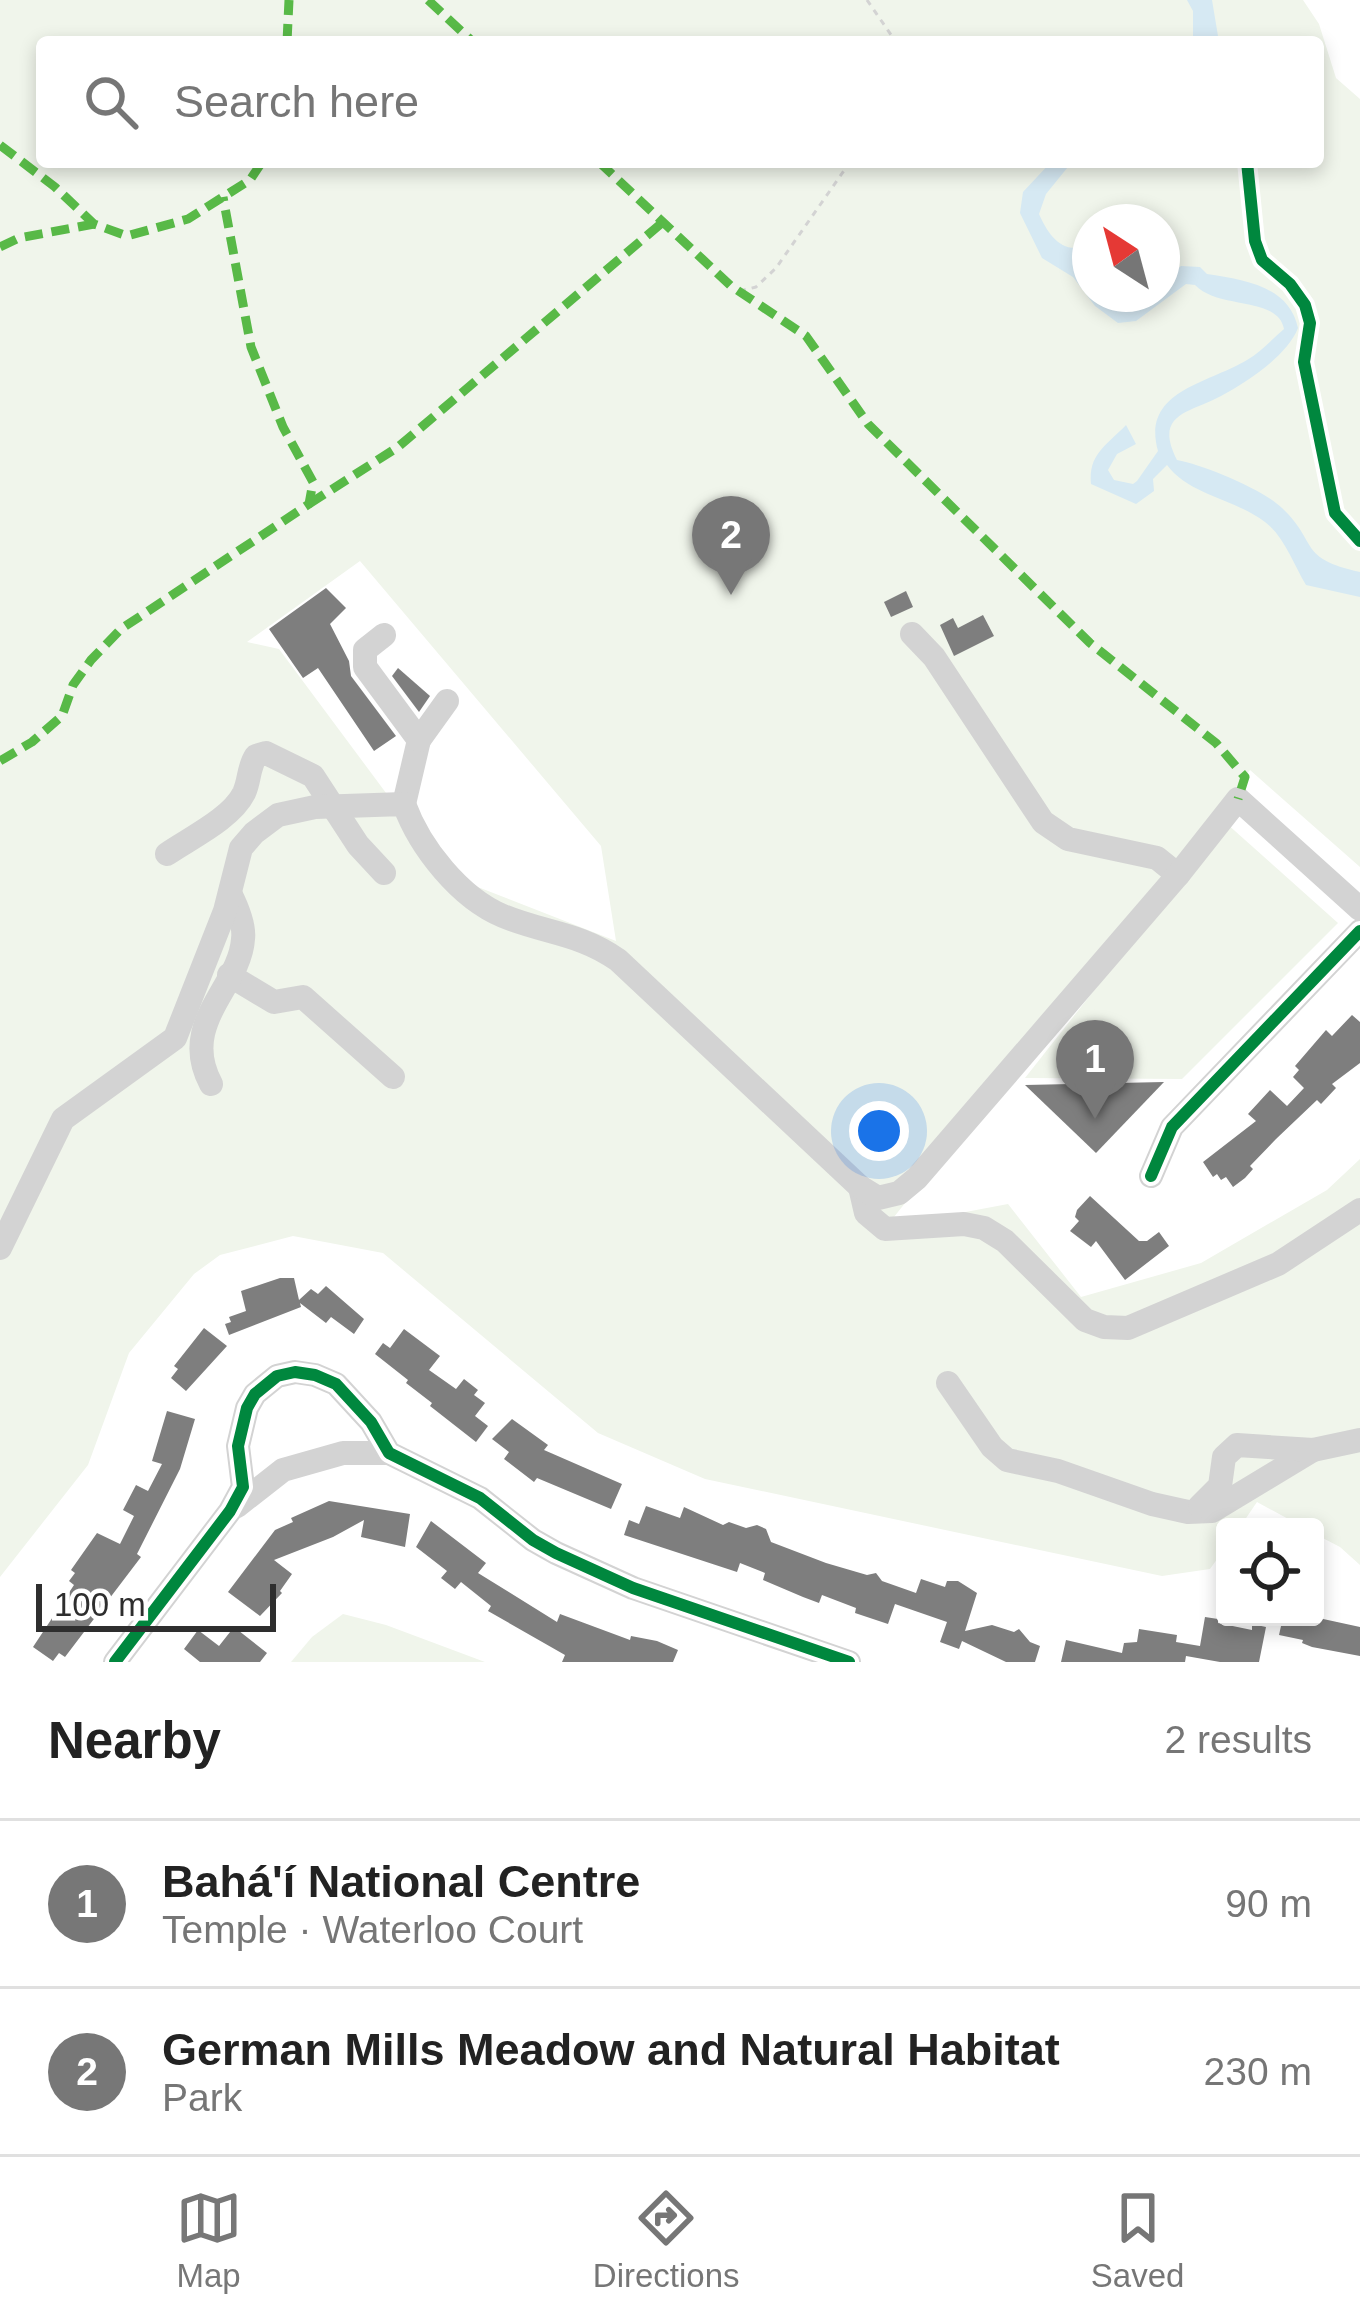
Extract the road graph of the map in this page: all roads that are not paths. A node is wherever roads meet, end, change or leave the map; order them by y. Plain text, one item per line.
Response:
1 (912, 634) dead end
2 (384, 635) dead end
3 (447, 701) dead end
4 (418, 740) junction
5 (404, 805) junction
6 (332, 806) junction
7 (167, 854) dead end
8 (385, 872) dead end
9 (1178, 875) junction
10 (230, 893) junction
11 (1360, 909) edge
12 (1360, 931) edge
13 (229, 975) junction
14 (392, 1077) dead end
15 (212, 1084) dead end
16 (1151, 1176) dead end
17 (860, 1187) junction
18 (1360, 1210) edge
19 (0, 1248) edge
20 (948, 1383) dead end
21 (1360, 1440) edge
22 (1313, 1450) junction
23 (389, 1453) junction
24 (230, 1511) junction
25 (1188, 1511) junction
26 (115, 1662) edge
27 (849, 1662) edge

1 - 9 street
2 - 4 street
3 - 4 street
4 - 5 street
5 - 6 street
5 - 17 street
6 - 7 street
6 - 8 street
6 - 10 street
9 - 11 street
9 - 17 street
10 - 13 street
10 - 19 street
12 - 16 street
13 - 14 street
13 - 15 street
17 - 18 street
20 - 25 street
21 - 22 street
22 - 25 street
22 - 25 street
23 - 24 street
23 - 24 street
23 - 27 street
24 - 26 street

